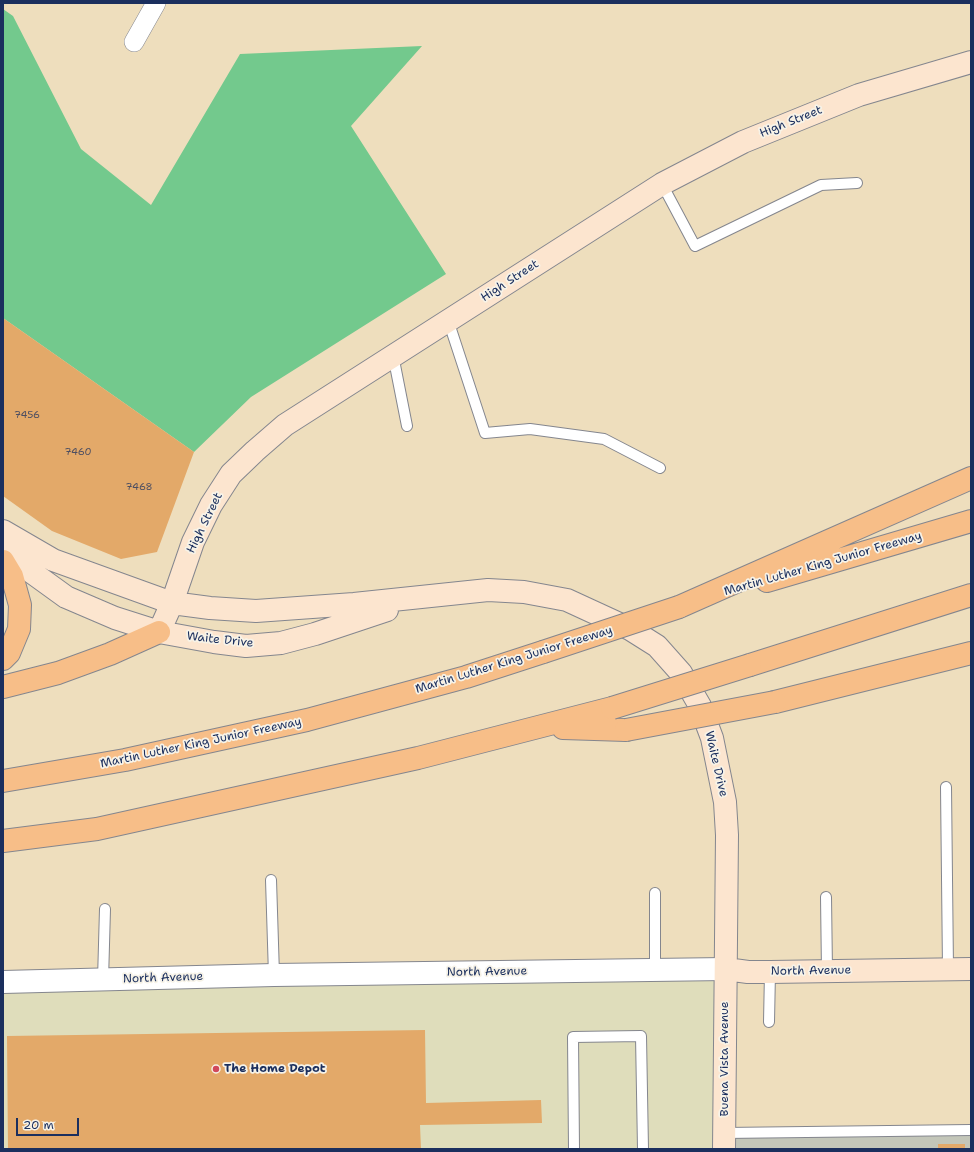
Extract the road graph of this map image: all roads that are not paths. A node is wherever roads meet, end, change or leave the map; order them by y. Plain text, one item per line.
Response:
1 (156, 3) edge
2 (134, 42) dead end
3 (971, 62) edge
4 (858, 182) dead end
5 (662, 184) junction
6 (448, 320) junction
7 (393, 355) junction
8 (406, 426) dead end
9 (660, 468) dead end
10 (971, 478) edge
11 (971, 521) edge
12 (3, 531) edge
13 (3, 548) edge
14 (3, 561) edge
15 (454, 592) junction
16 (971, 595) edge
17 (172, 603) junction
18 (679, 607) junction
19 (159, 632) junction
20 (971, 653) edge
21 (3, 659) edge
22 (3, 687) edge
23 (538, 728) junction
24 (3, 781) edge
25 (946, 787) dead end
26 (3, 841) edge
27 (271, 880) dead end
28 (655, 893) dead end
29 (826, 897) dead end
30 (105, 909) dead end
31 (726, 969) junction
32 (948, 969) junction
33 (971, 969) edge
34 (655, 970) junction
35 (827, 971) junction
36 (770, 972) junction
37 (274, 975) junction
38 (103, 980) junction
39 (3, 982) edge
40 (769, 1022) dead end
41 (971, 1130) edge
42 (724, 1141) edge
43 (574, 1149) edge
44 (643, 1149) edge

1 - 2 street
3 - 5 main road, High Street
4 - 5 lane
5 - 6 main road, High Street
6 - 7 main road, High Street
6 - 9 lane
7 - 8 lane
7 - 17 main road, High Street
10 - 18 highway
11 - 18 highway, Martin Luther King Junior Freeway
12 - 17 main road, Waite Drive
13 - 19 main road, Waite Drive
14 - 21 highway
15 - 17 main road, Waite Drive
15 - 19 main road, Waite Drive
15 - 31 main road, Waite Drive
16 - 23 highway, bridge
17 - 19 main road, High Street
18 - 24 highway, Martin Luther King Junior Freeway, bridge
19 - 22 highway
20 - 23 highway, bridge
23 - 26 highway
25 - 32 lane
27 - 37 lane
28 - 34 lane
29 - 35 lane
30 - 38 lane
31 - 34 street, North Avenue
31 - 36 main road, North Avenue
31 - 42 main road, Buena Vista Avenue
32 - 33 main road, North Avenue
32 - 35 main road, North Avenue
34 - 37 street, North Avenue
35 - 36 main road, North Avenue
36 - 40 lane
37 - 38 street, North Avenue
38 - 39 street, North Avenue
41 - 42 lane
43 - 44 lane

